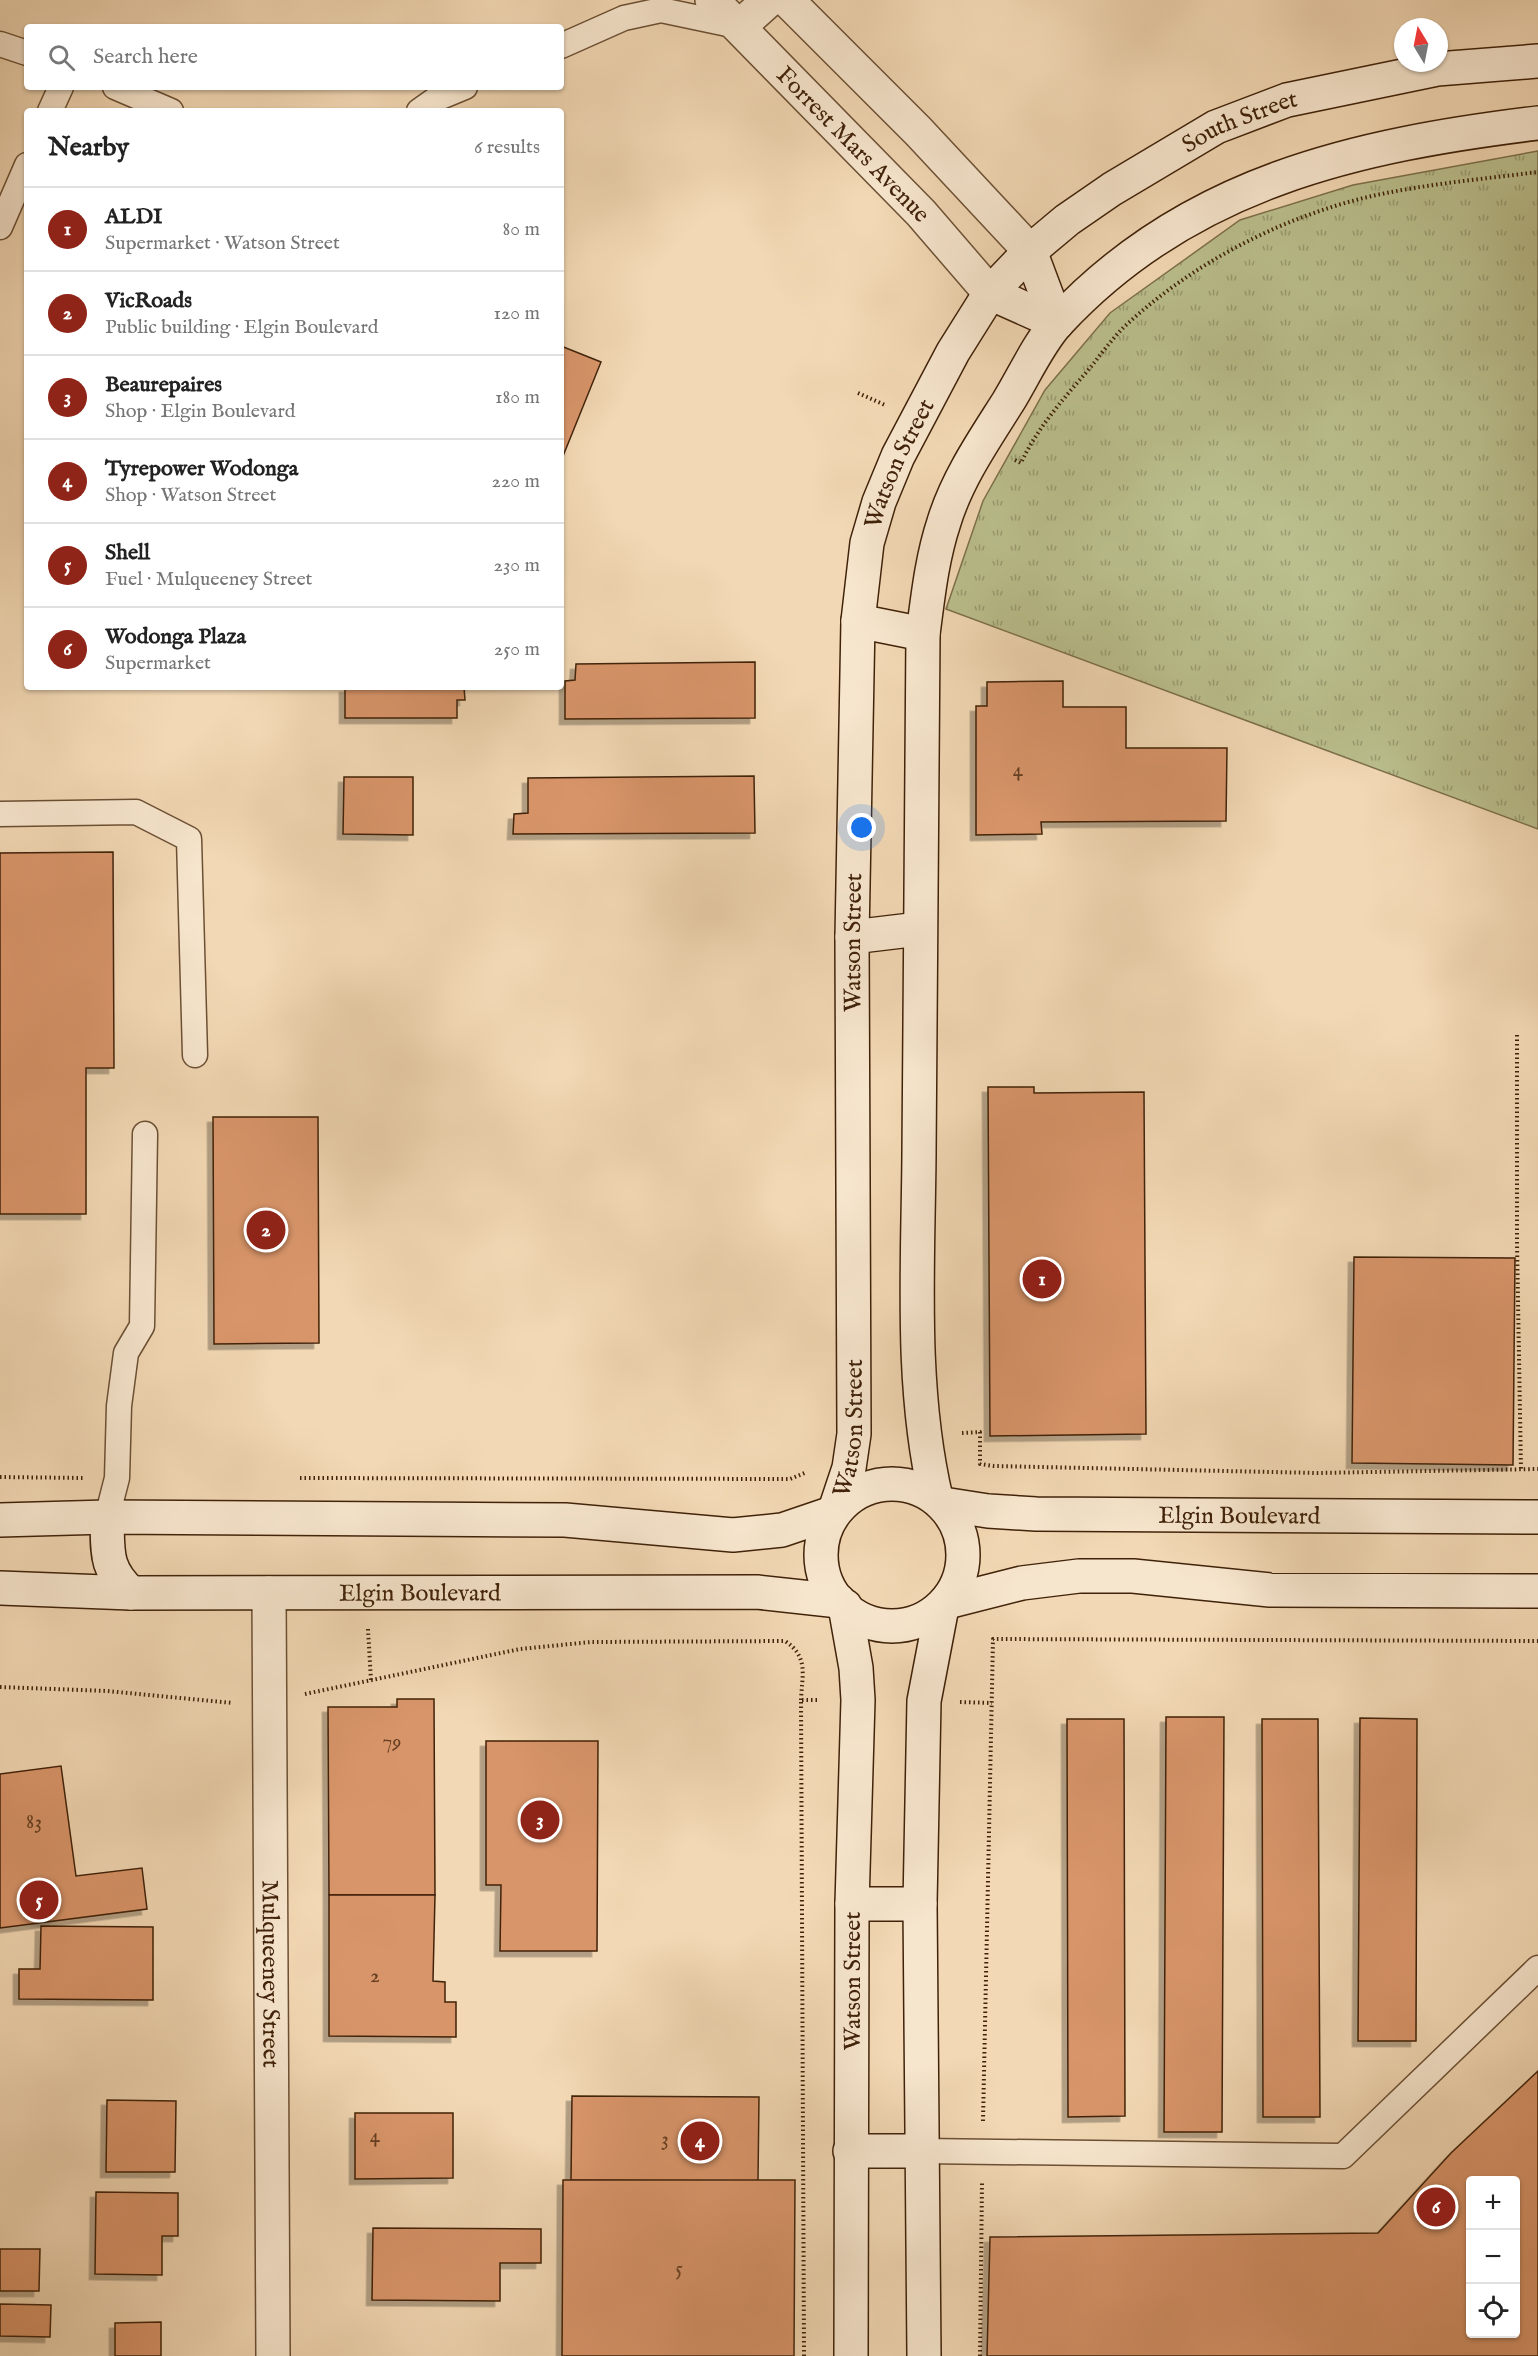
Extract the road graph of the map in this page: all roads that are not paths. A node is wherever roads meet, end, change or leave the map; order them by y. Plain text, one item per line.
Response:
1 (712, 0) edge
2 (769, 0) edge
3 (787, 0) edge
4 (740, 26) junction
5 (0, 44) edge
6 (564, 45) edge
7 (24, 52) edge
8 (1538, 61) edge
9 (60, 90) edge
10 (122, 90) edge
11 (458, 90) edge
12 (51, 108) edge
13 (164, 108) edge
14 (423, 108) edge
15 (1538, 123) edge
16 (24, 172) edge
17 (0, 227) edge
18 (1030, 251) junction
19 (990, 293) junction
20 (1057, 323) junction
21 (858, 621) junction
22 (924, 633) junction
23 (0, 814) edge
24 (920, 929) junction
25 (852, 937) junction
26 (195, 1055) dead end
27 (145, 1134) dead end
28 (939, 1501) junction
29 (833, 1512) junction
30 (107, 1517) junction
31 (1538, 1517) edge
32 (0, 1520) edge
33 (0, 1588) edge
34 (1538, 1591) edge
35 (131, 1593) junction
36 (269, 1593) junction
37 (842, 1604) junction
38 (945, 1605) junction
39 (852, 1904) junction
40 (920, 1904) junction
41 (1538, 1968) edge
42 (850, 2151) junction
43 (923, 2151) junction
44 (273, 2356) edge
45 (851, 2356) edge
46 (924, 2356) edge

1 - 4 street, Forrest Mars Avenue
2 - 4 street
3 - 18 street
4 - 6 lane
4 - 19 street, Forrest Mars Avenue
5 - 7 lane
8 - 18 street, South Street
9 - 12 lane
10 - 13 lane
11 - 14 lane
15 - 20 street
16 - 17 lane
18 - 19 street, South Street
18 - 20 street
19 - 20 street
19 - 21 street, Watson Street
20 - 22 street
21 - 22 street
21 - 25 street, Watson Street
22 - 24 street
23 - 26 lane
24 - 25 street
24 - 28 street
25 - 29 street, Watson Street
27 - 30 lane
28 - 29 street
28 - 31 street, Elgin Boulevard
28 - 38 street
29 - 30 street
29 - 37 street
30 - 32 street
30 - 35 street
33 - 35 street, Elgin Boulevard
34 - 38 street
35 - 36 street, Elgin Boulevard
36 - 37 street, Elgin Boulevard
36 - 44 street, Mulqueeney Street
37 - 38 street
37 - 39 street, Watson Street
38 - 40 street
39 - 40 street
39 - 42 street, Watson Street
40 - 43 street
41 - 43 lane
42 - 43 street
42 - 45 street, Watson Street
43 - 46 street

